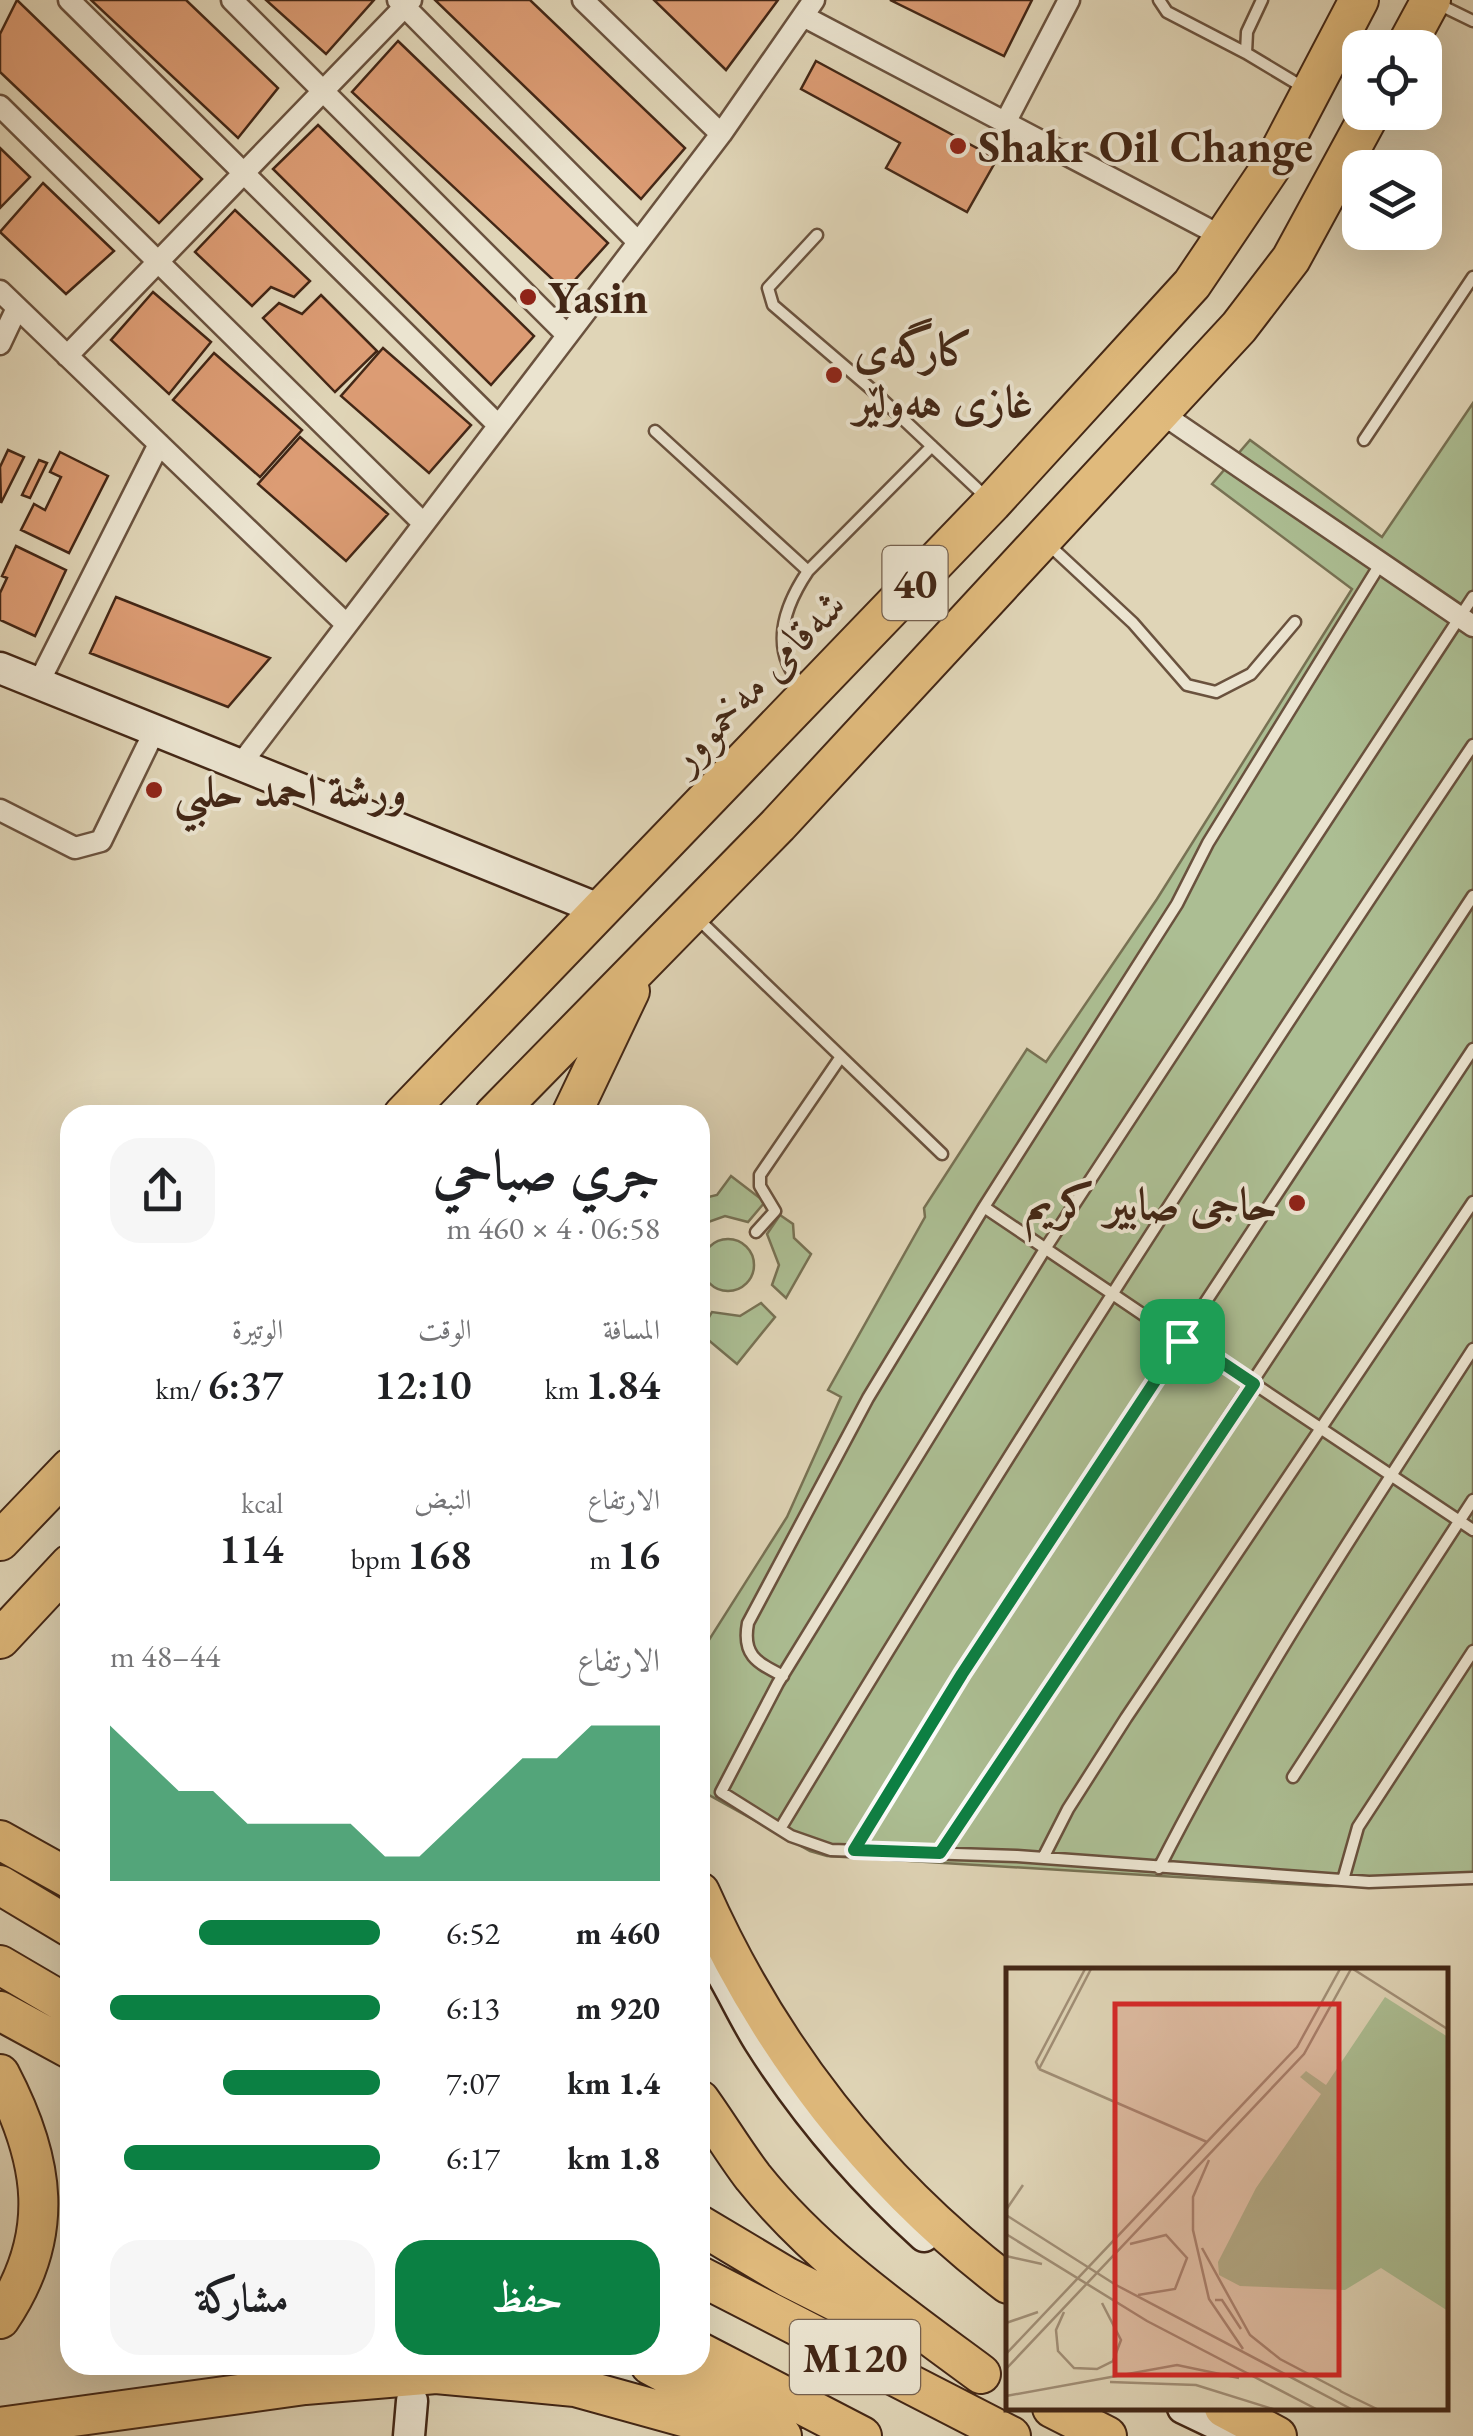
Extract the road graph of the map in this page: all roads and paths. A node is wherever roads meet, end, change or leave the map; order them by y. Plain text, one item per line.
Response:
1 (68, 0) edge
2 (232, 0) edge
3 (583, 0) edge
4 (1068, 0) edge
5 (1159, 0) edge
6 (1262, 0) edge
7 (1359, 0) edge
8 (1431, 0) edge
9 (405, 2) edge
10 (808, 8) edge
11 (1473, 21) edge
12 (1415, 30) edge
13 (1246, 54) junction
14 (324, 90) junction
15 (1311, 92) junction
16 (0, 106) edge
17 (1006, 122) junction
18 (1360, 130) edge
19 (720, 134) junction
20 (244, 173) junction
21 (817, 235) dead end
22 (1227, 239) junction
23 (638, 242) junction
24 (158, 262) junction
25 (1473, 277) edge
26 (0, 291) edge
27 (17, 308) junction
28 (567, 335) junction
29 (0, 344) edge
30 (67, 356) junction
31 (1160, 413) junction
32 (498, 425) junction
33 (655, 430) dead end
34 (1364, 440) dead end
35 (160, 444) junction
36 (932, 446) junction
37 (992, 503) junction
38 (423, 523) junction
39 (1043, 540) junction
40 (1379, 566) junction
41 (808, 572) junction
42 (1473, 597) edge
43 (1295, 622) dead end
44 (1466, 622) edge
45 (346, 624) junction
46 (3, 675) edge
47 (38, 684) junction
48 (810, 693) junction
49 (155, 730) junction
50 (1473, 745) edge
51 (240, 764) junction
52 (0, 810) edge
53 (1473, 896) edge
54 (601, 910) junction
55 (692, 913) junction
56 (644, 961) junction
57 (1473, 1049) edge
58 (840, 1058) junction
59 (413, 1105) edge
60 (504, 1105) edge
61 (576, 1105) edge
62 (942, 1154) dead end
63 (1473, 1202) edge
64 (984, 1207) junction
65 (756, 1232) dead end
66 (1046, 1249) junction
67 (1113, 1295) junction
68 (1183, 1339) junction
69 (1473, 1349) edge
70 (1254, 1384) junction
71 (1321, 1428) junction
72 (1391, 1475) junction
73 (60, 1478) edge
74 (1473, 1500) edge
75 (1460, 1521) junction
76 (1473, 1530) edge
77 (0, 1541) edge
78 (60, 1575) edge
79 (60, 1600) edge
80 (0, 1639) edge
81 (1473, 1651) edge
82 (783, 1676) junction
83 (1293, 1777) dead end
84 (780, 1829) junction
85 (0, 1840) edge
86 (854, 1850) junction
87 (940, 1853) junction
88 (1043, 1858) junction
89 (1159, 1868) junction
90 (60, 1873) edge
91 (1473, 1878) edge
92 (1343, 1880) junction
93 (0, 1885) edge
94 (710, 1912) edge
95 (60, 1920) edge
96 (710, 1958) edge
97 (0, 1965) edge
98 (60, 2000) edge
99 (0, 2011) edge
100 (60, 2043) edge
101 (0, 2074) edge
102 (710, 2115) edge
103 (710, 2231) edge
104 (710, 2281) edge
105 (1006, 2282) edge
106 (1006, 2303) edge
107 (0, 2319) edge
108 (710, 2357) edge
109 (423, 2375) edge
110 (447, 2375) edge
111 (669, 2375) edge
112 (994, 2380) edge
113 (412, 2401) dead end
114 (1058, 2411) edge
115 (1189, 2411) edge
116 (1230, 2411) edge
117 (0, 2427) edge
118 (409, 2436) edge
119 (752, 2436) edge
120 (782, 2436) edge
121 (862, 2436) edge
122 (1011, 2436) edge
123 (1107, 2436) edge
124 (1242, 2436) edge
125 (1277, 2436) edge

1 - 20 street
2 - 14 street
3 - 19 street
4 - 17 street
5 - 13 lane
6 - 13 lane
7 - 15 highway, شەقامی مەخموور / 40
8 - 11 lane
8 - 12 highway
9 - 14 street
9 - 23 street
10 - 17 street
10 - 19 street
13 - 15 lane
14 - 20 street
14 - 28 street
15 - 22 highway, شەقامی مەخموور / 40
16 - 24 street
17 - 22 street
18 - 31 highway, 40
19 - 23 street
20 - 24 street
20 - 32 street
21 - 36 lane
22 - 37 highway, شەقامی مەخموور / 40
23 - 28 street
24 - 30 street
24 - 38 street
25 - 34 lane
26 - 27 street
27 - 29 street
27 - 30 street
28 - 32 street
30 - 35 street
31 - 39 highway, 40
31 - 40 street
32 - 38 street
33 - 41 lane
35 - 45 street
35 - 47 street
36 - 37 lane
36 - 41 lane
37 - 48 highway, شەقامی مەخموور / 40
38 - 45 street
39 - 43 lane
39 - 55 highway, 40
40 - 44 street
40 - 64 lane
41 - 48 lane
42 - 44 lane
44 - 66 lane
45 - 51 street
46 - 47 street
47 - 49 street
48 - 54 highway, شەقامی مەخموور / 40
49 - 51 street
49 - 52 street
50 - 67 lane
51 - 54 street
53 - 68 lane
54 - 59 highway, شەقامی مەخموور / 40
55 - 56 highway, 40
55 - 58 lane
56 - 60 highway, 40
56 - 61 highway
57 - 70 lane
58 - 62 lane
58 - 65 lane
63 - 71 lane
64 - 66 lane
64 - 82 lane
66 - 67 lane
66 - 82 lane
67 - 68 lane
67 - 84 lane
68 - 70 lane
68 - 86 lane
69 - 72 lane
70 - 71 lane
70 - 87 lane
71 - 72 lane
71 - 88 lane
72 - 75 lane
72 - 89 lane
73 - 77 highway
74 - 75 lane
75 - 76 lane
75 - 83 lane
78 - 80 highway
79 - 80 highway
81 - 92 lane
82 - 84 lane
84 - 86 lane
85 - 90 highway
86 - 87 lane
87 - 88 lane
88 - 89 lane
89 - 92 lane
91 - 92 lane
93 - 95 highway
94 - 105 highway
96 - 106 street
97 - 98 highway
99 - 100 highway
101 - 107 highway
102 - 112 highway
103 - 112 highway
104 - 122 highway, M120
108 - 121 highway, M120
109 - 117 highway
110 - 119 highway
111 - 120 highway
113 - 118 street
114 - 123 highway
115 - 124 street
116 - 125 highway

